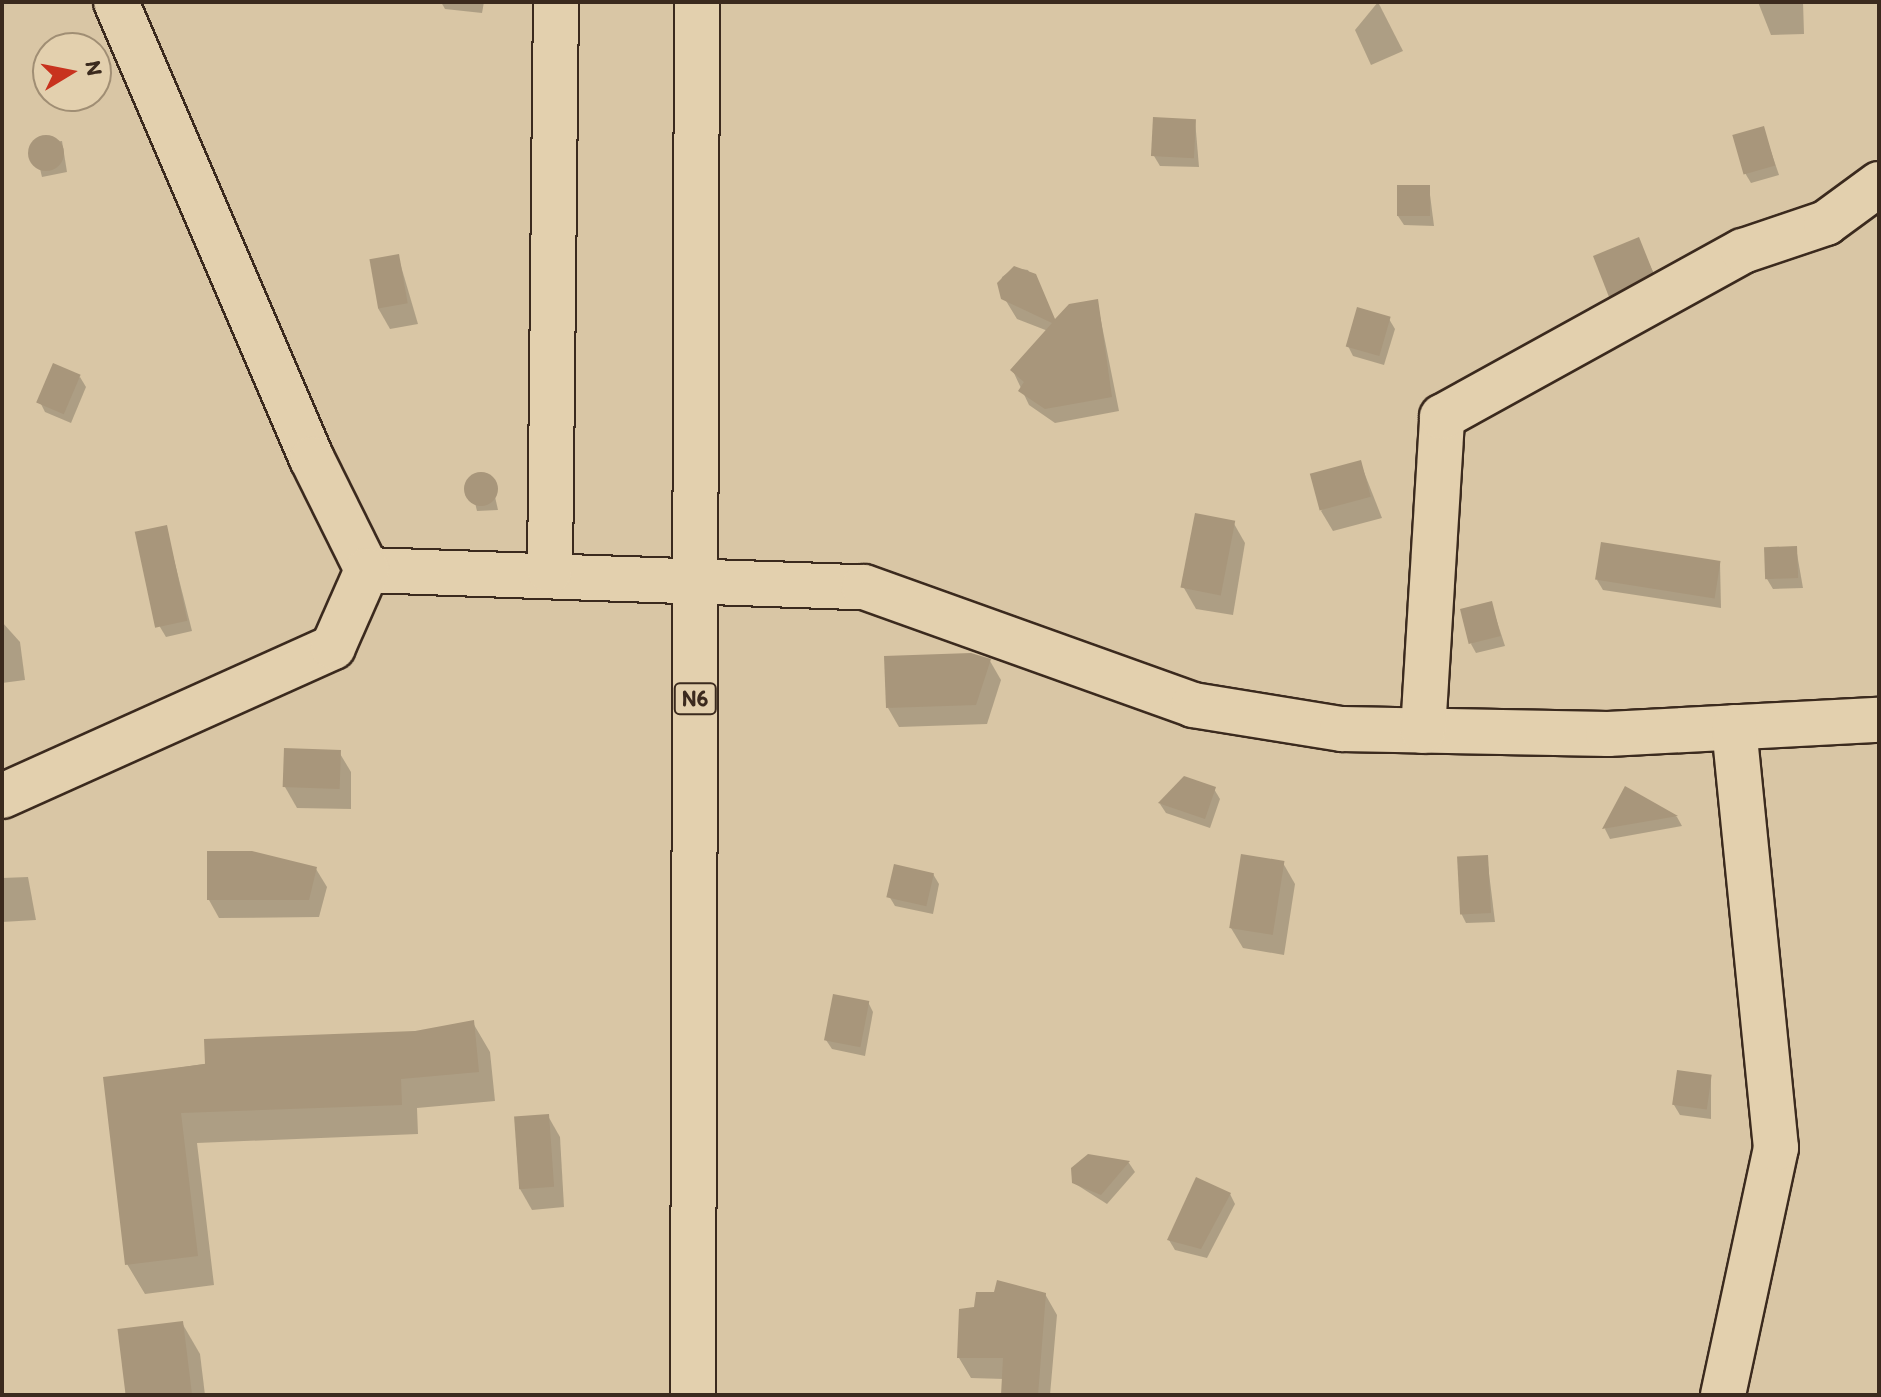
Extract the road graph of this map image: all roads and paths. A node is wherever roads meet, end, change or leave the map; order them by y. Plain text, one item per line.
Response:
1 (116, 2) edge
2 (556, 2) edge
3 (697, 2) edge
4 (1879, 184) edge
5 (367, 570) junction
6 (550, 571) junction
7 (696, 577) junction
8 (1879, 720) edge
9 (1734, 727) junction
10 (1423, 731) junction
11 (2, 796) edge
12 (693, 1395) edge
13 (1723, 1395) edge

1 - 5 main road
2 - 6 main road
3 - 7 main road, N6
4 - 10 main road
5 - 6 main road
5 - 11 main road
6 - 7 main road
7 - 10 main road
7 - 12 main road, N6
8 - 9 main road
9 - 10 main road
9 - 13 main road

